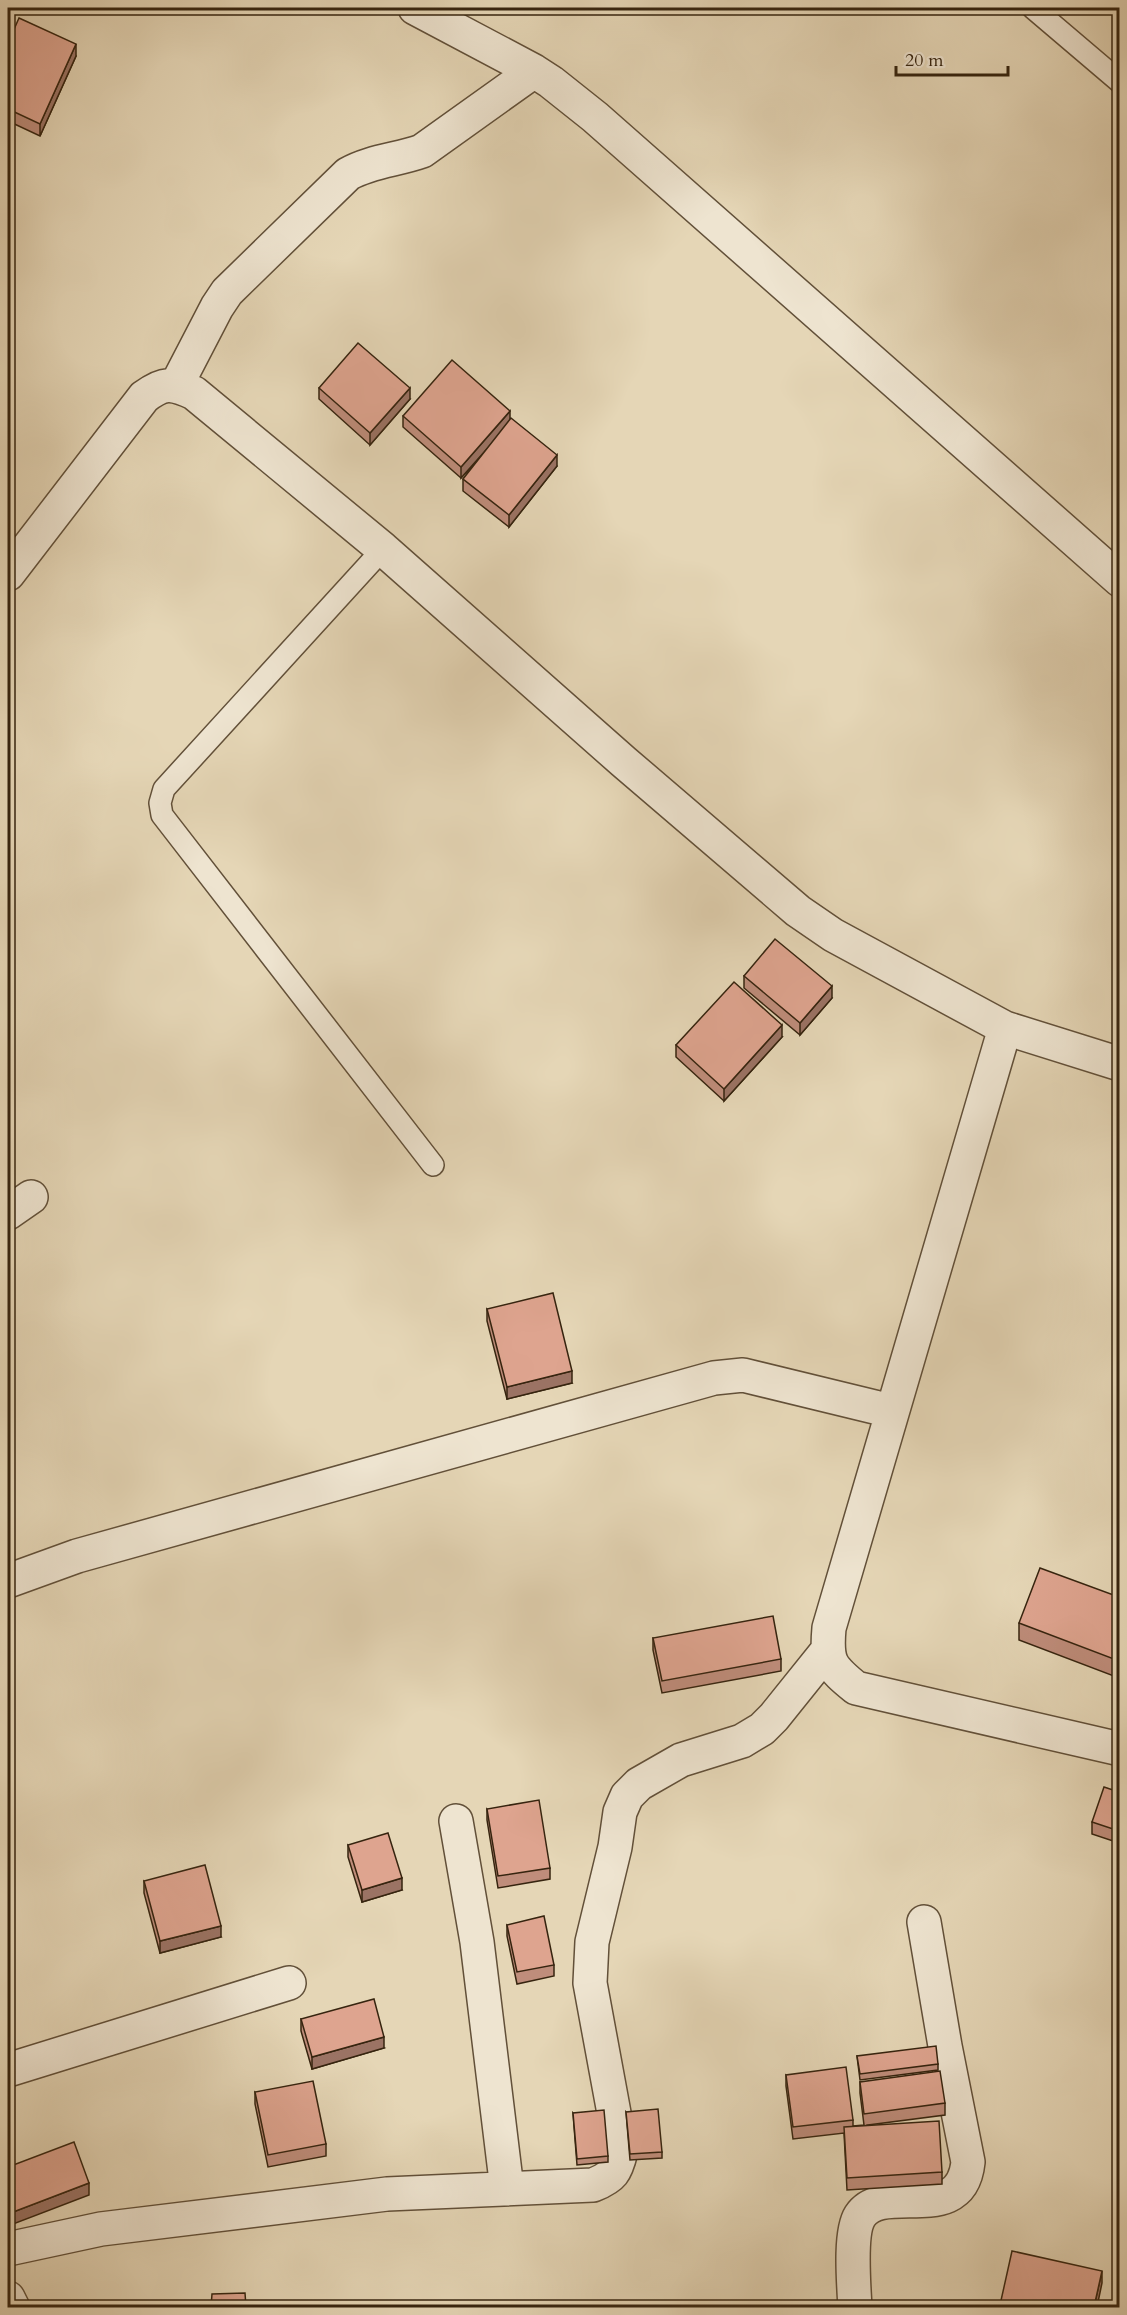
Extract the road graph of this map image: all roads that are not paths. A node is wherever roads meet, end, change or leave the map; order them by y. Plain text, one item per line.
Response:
1 (415, 8) edge
2 (1033, 8) edge
3 (534, 71) junction
4 (1119, 82) edge
5 (176, 386) junction
6 (383, 549) junction
7 (8, 574) edge
8 (1119, 580) edge
9 (1005, 1028) junction
10 (1119, 1064) edge
11 (433, 1165) dead end
12 (891, 1411) junction
13 (8, 1581) edge
14 (827, 1652) junction
15 (1119, 1749) edge
16 (456, 1821) dead end
17 (924, 1922) dead end
18 (289, 1983) dead end
19 (8, 2070) edge
20 (507, 2189) junction
21 (8, 2249) edge
22 (8, 2298) edge
23 (13, 2307) edge
24 (855, 2307) edge

1 - 3 street
2 - 4 lane
3 - 5 street
3 - 8 street
5 - 6 street
5 - 7 street
6 - 9 street
6 - 11 lane
9 - 10 street
9 - 12 street
12 - 13 street
12 - 14 street
14 - 15 street
14 - 20 street
16 - 20 street
17 - 24 street
18 - 19 street
20 - 21 street
22 - 23 street

